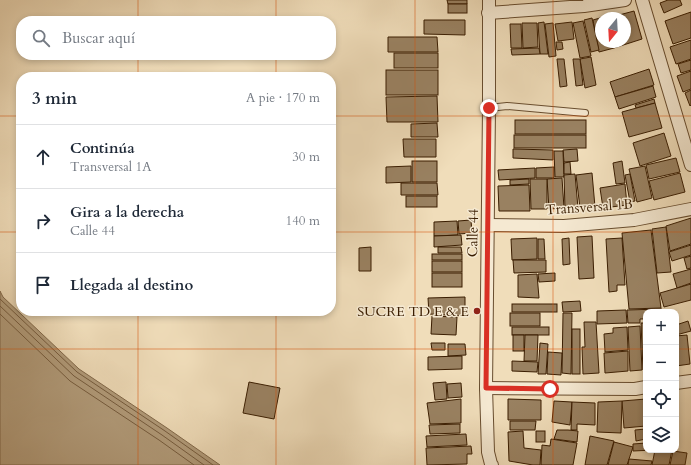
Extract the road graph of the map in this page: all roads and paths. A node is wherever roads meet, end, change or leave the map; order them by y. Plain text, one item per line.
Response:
1 (489, 0) edge
2 (625, 0) edge
3 (642, 0) edge
4 (488, 13) junction
5 (489, 108) junction
6 (585, 113) dead end
7 (691, 165) edge
8 (691, 209) edge
9 (488, 225) junction
10 (691, 381) edge
11 (679, 383) edge
12 (486, 388) junction
13 (643, 388) edge
14 (492, 465) edge

1 - 4 street, Calle 44
2 - 4 street
3 - 7 street
4 - 5 street, Calle 44
5 - 6 lane
5 - 9 street, Calle 44
8 - 9 street, Transversal 1B
9 - 12 street, Calle 44
10 - 11 street
12 - 13 street
12 - 14 street, Calle 44

